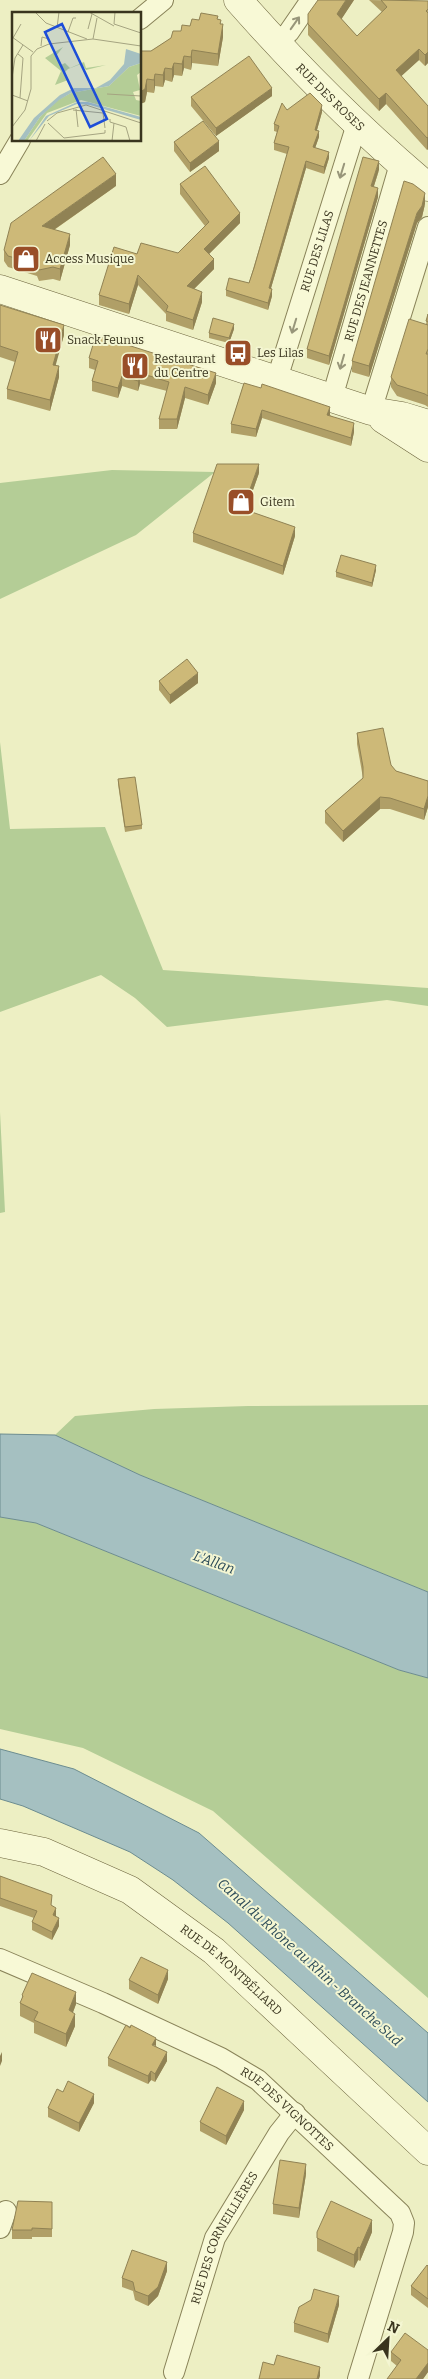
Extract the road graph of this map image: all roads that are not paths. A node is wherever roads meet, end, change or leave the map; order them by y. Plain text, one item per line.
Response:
1 (163, 0) edge
2 (238, 0) edge
3 (311, 0) edge
4 (141, 18) edge
5 (277, 44) junction
6 (357, 124) junction
7 (19, 141) edge
8 (400, 164) junction
9 (0, 174) edge
10 (428, 187) edge
11 (428, 227) edge
12 (0, 289) edge
13 (277, 379) junction
14 (332, 398) junction
15 (371, 411) junction
16 (428, 424) edge
17 (428, 448) edge
18 (0, 1843) edge
19 (0, 1959) edge
20 (295, 2113) junction
21 (428, 2151) edge
22 (174, 2372) dead end
23 (358, 2379) edge

1 - 4 street
2 - 5 main road, RUE DES ROSES
5 -> 3 street
5 - 6 main road, RUE DES ROSES
6 - 8 main road, RUE DES ROSES
6 -> 13 street, RUE DES LILAS
7 - 9 street
8 - 10 main road, RUE DES ROSES
8 -> 14 street, RUE DES JEANNETTES
11 - 15 street
12 - 13 main road
13 - 14 main road
14 - 15 main road
15 - 16 main road
15 - 17 main road
18 - 21 main road, RUE DE MONTBÉLIARD
19 - 20 street, RUE DES VIGNOTTES
20 - 22 street, RUE DES CORNEILLIÈRES
20 - 23 street, RUE DES VIGNOTTES

